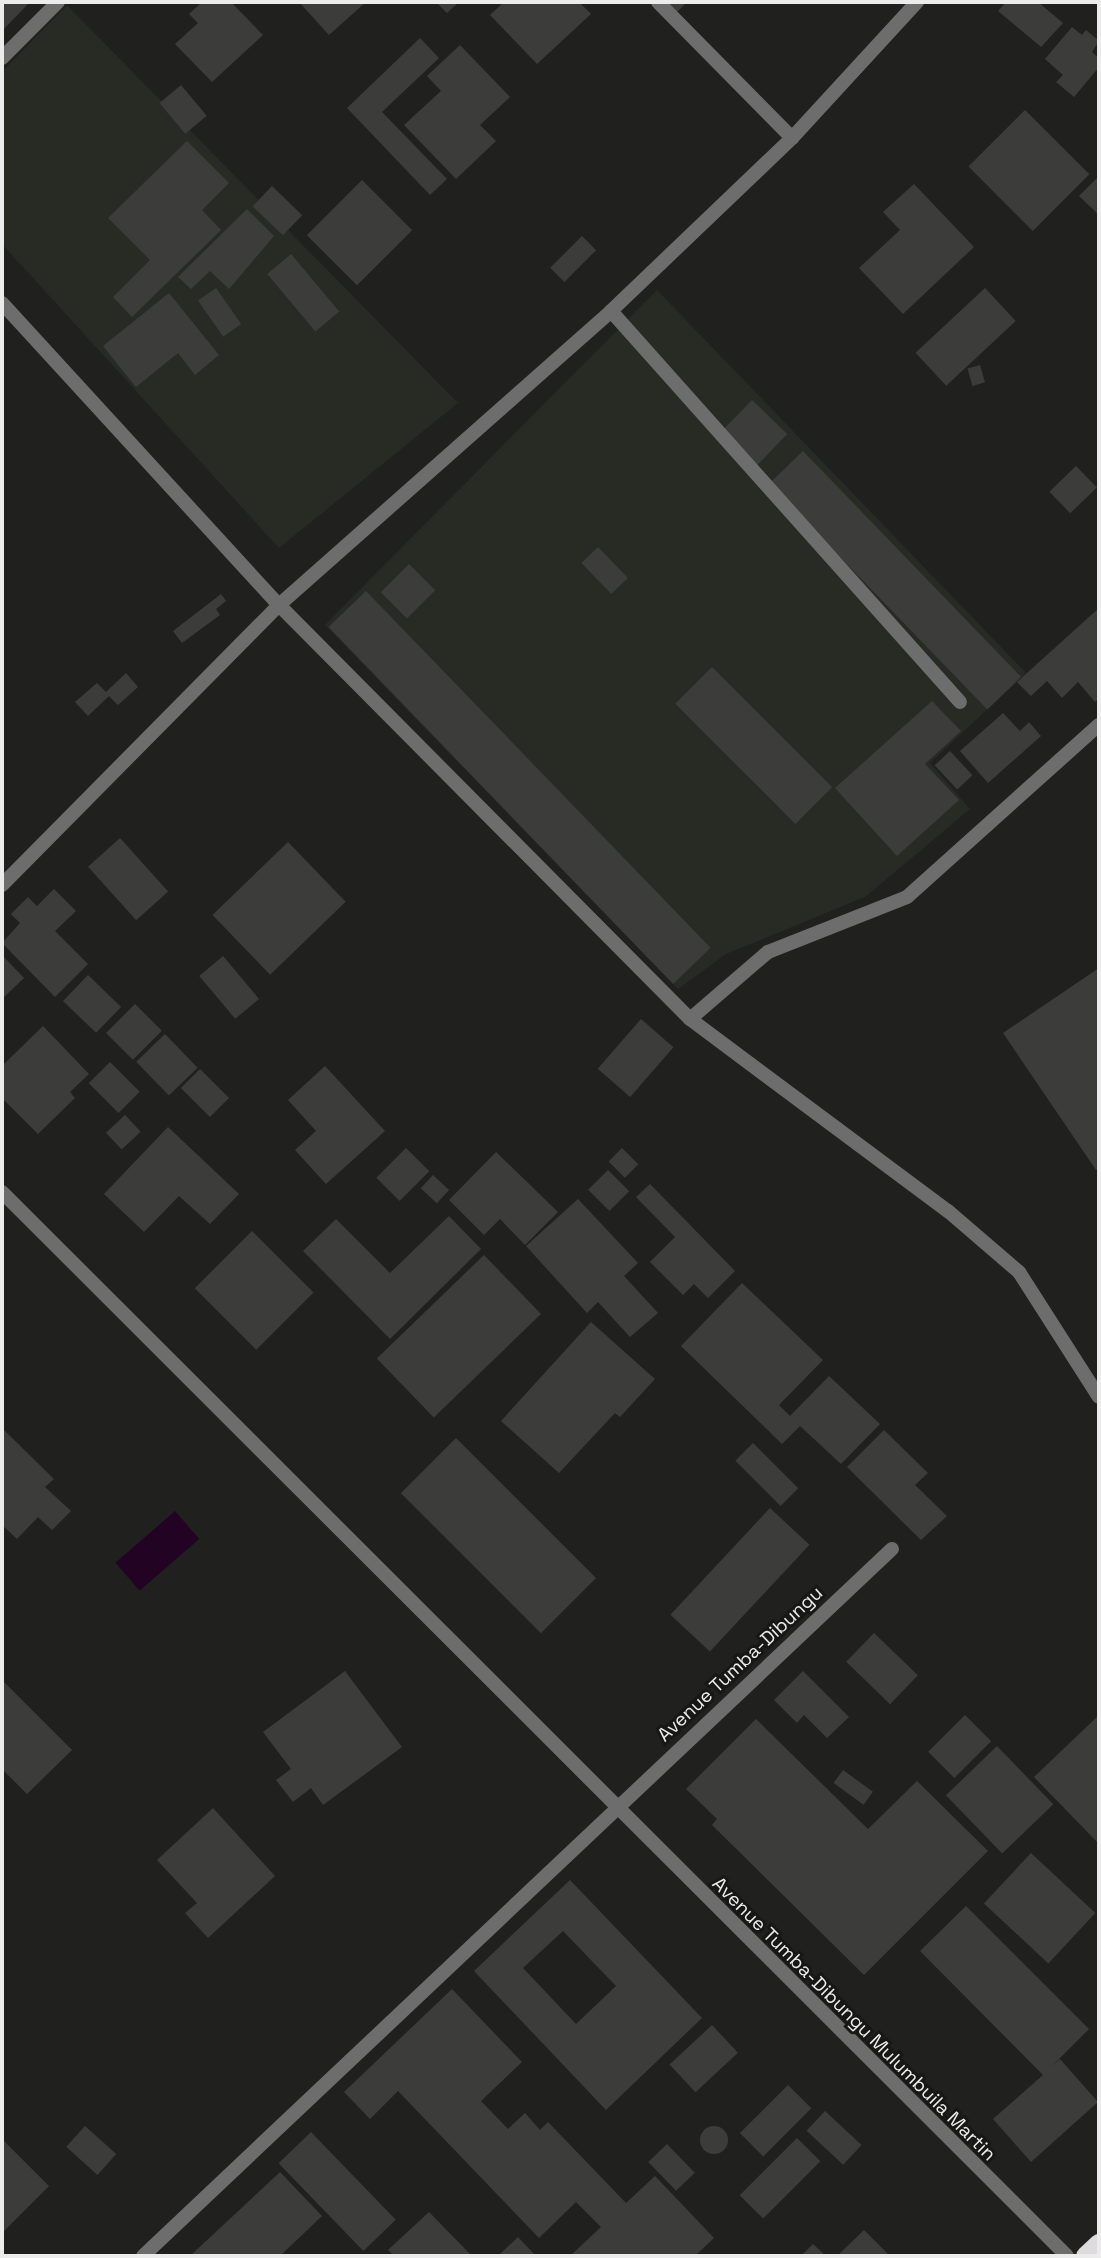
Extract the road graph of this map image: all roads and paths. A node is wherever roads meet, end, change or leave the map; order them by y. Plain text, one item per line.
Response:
1 (58, 2) edge
2 (658, 2) edge
3 (917, 2) edge
4 (2, 58) edge
5 (792, 138) junction
6 (2, 303) edge
7 (611, 311) junction
8 (279, 605) junction
9 (960, 702) dead end
10 (1099, 725) edge
11 (2, 884) edge
12 (691, 1019) junction
13 (2, 1192) edge
14 (1099, 1397) edge
15 (892, 1549) dead end
16 (615, 1808) junction
17 (1099, 2244) edge
18 (143, 2256) edge
19 (1067, 2256) edge
20 (1086, 2256) edge

1 - 4 street
2 - 5 street
3 - 5 street
5 - 7 street
6 - 8 street
7 - 8 street
7 - 9 street
8 - 11 street
8 - 12 street
10 - 12 street
12 - 14 street
13 - 16 street, Avenue Tumba-Dibungu Mulumbuila Martin
15 - 16 street, Avenue Tumba-Dibungu
16 - 18 street, Avenue Tumba-Dibungu
16 - 19 street, Avenue Tumba-Dibungu Mulumbuila Martin
17 - 20 highway

